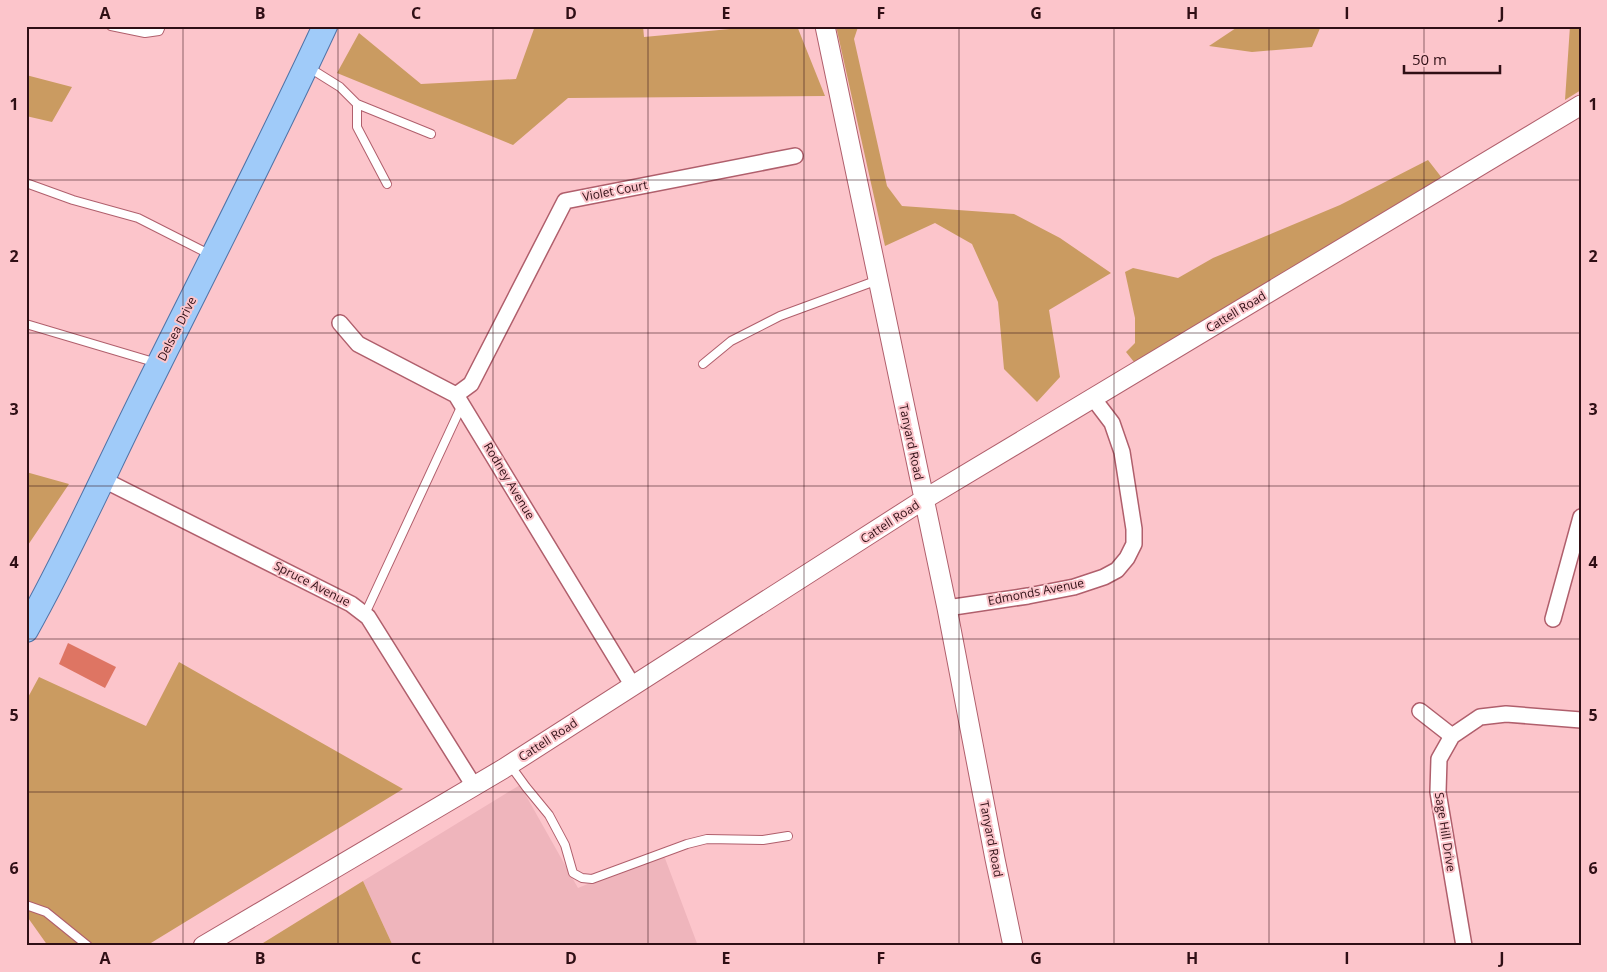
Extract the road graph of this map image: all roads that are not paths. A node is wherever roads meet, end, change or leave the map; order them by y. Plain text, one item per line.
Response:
1 (111, 26) edge
2 (161, 26) edge
3 (325, 26) edge
4 (825, 26) edge
5 (306, 66) junction
6 (357, 104) junction
7 (1581, 105) edge
8 (431, 134) dead end
9 (795, 156) dead end
10 (26, 183) edge
11 (387, 184) dead end
12 (213, 256) junction
13 (878, 280) junction
14 (340, 323) dead end
15 (26, 324) edge
16 (159, 364) junction
17 (703, 364) dead end
18 (1093, 398) junction
19 (459, 400) junction
20 (102, 479) junction
21 (924, 500) junction
22 (1581, 517) edge
23 (947, 608) junction
24 (365, 614) junction
25 (1554, 619) dead end
26 (26, 630) edge
27 (634, 686) junction
28 (1420, 712) dead end
29 (1581, 720) edge
30 (1452, 736) junction
31 (510, 765) junction
32 (474, 786) junction
33 (788, 836) dead end
34 (26, 905) edge
35 (88, 946) edge
36 (203, 946) edge
37 (1013, 946) edge
38 (1464, 946) edge

1 - 2 lane
3 - 5 main road, Delsea Drive
4 - 13 street, Tanyard Road
5 - 6 lane
5 - 12 main road, Delsea Drive
6 - 8 lane
6 - 11 lane
7 - 18 street, Cattell Road
9 - 19 street, Violet Court
10 - 12 lane
12 - 16 main road, Delsea Drive
13 - 17 lane
13 - 21 street, Tanyard Road
14 - 19 street
15 - 16 lane
16 - 20 main road, Delsea Drive
18 - 21 street, Cattell Road
18 - 23 street, Edmonds Avenue
19 - 24 lane
19 - 27 street, Rodney Avenue
20 - 24 street, Spruce Avenue
20 - 26 main road, Delsea Drive
21 - 23 street, Tanyard Road
21 - 27 street, Cattell Road
22 - 25 street
23 - 37 street, Tanyard Road
24 - 32 street, Spruce Avenue
27 - 31 street, Cattell Road
28 - 30 street
29 - 30 street, Sage Hill Drive
30 - 38 street, Sage Hill Drive
31 - 32 street, Cattell Road
31 - 33 lane
32 - 36 street, Cattell Road
34 - 35 lane

